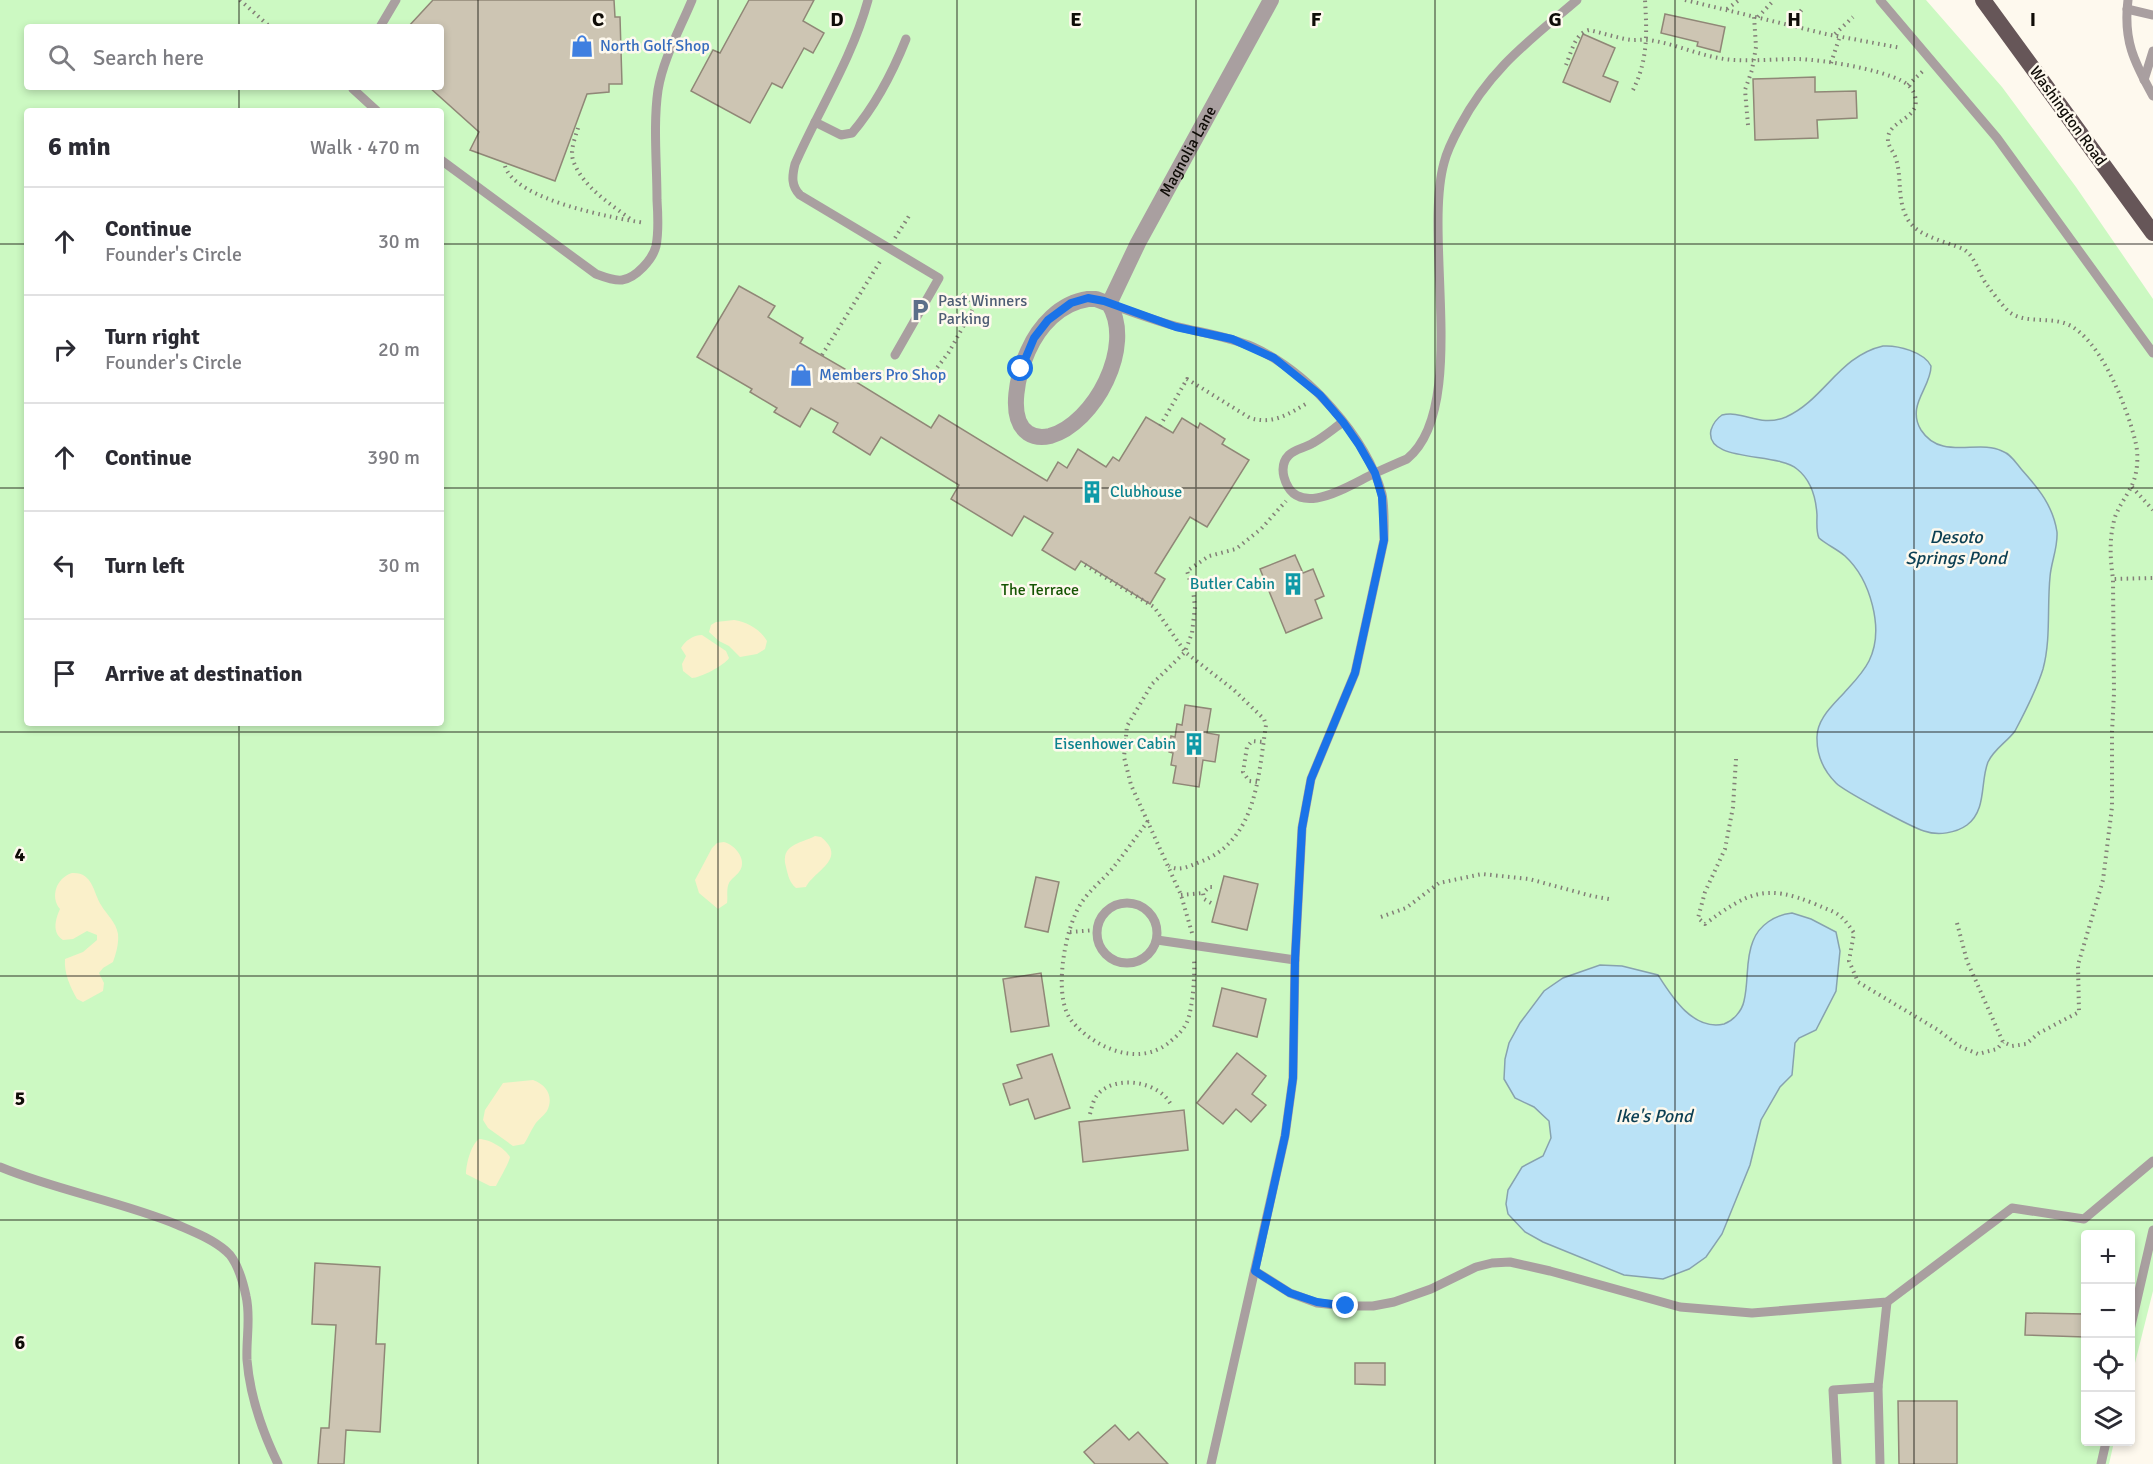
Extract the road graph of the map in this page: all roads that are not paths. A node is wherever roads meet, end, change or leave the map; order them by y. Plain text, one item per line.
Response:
1 (396, 0) edge
2 (692, 0) edge
3 (867, 0) edge
4 (1271, 0) edge
5 (1577, 0) edge
6 (1880, 0) edge
7 (1983, 0) edge
8 (2127, 5) edge
9 (2153, 15) edge
10 (382, 24) edge
11 (906, 39) dead end
12 (2153, 51) edge
13 (2144, 80) junction
14 (2153, 85) edge
15 (354, 90) edge
16 (2153, 96) edge
17 (374, 108) edge
18 (815, 122) junction
19 (444, 162) edge
20 (2153, 233) edge
21 (1109, 304) junction
22 (2153, 353) edge
23 (895, 356) dead end
24 (1343, 422) junction
25 (1375, 473) junction
26 (1157, 940) junction
27 (1295, 960) junction
28 (2153, 1161) edge
29 (0, 1167) edge
30 (2153, 1230) edge
31 (1255, 1271) junction
32 (1887, 1302) junction
33 (2135, 1308) edge
34 (1878, 1387) junction
35 (2105, 1446) edge
36 (278, 1464) edge
37 (1211, 1464) edge
38 (1837, 1464) edge
39 (1880, 1464) edge
40 (2101, 1464) edge

1 - 10 lane
2 - 19 lane
3 - 18 lane
4 - 21 street, Magnolia Lane
5 - 25 lane
6 - 22 lane
7 - 20 main road, Washington Road
8 - 9 lane
8 - 13 lane
11 - 18 lane
12 - 13 lane
13 - 14 lane
13 - 16 lane
15 - 17 lane
18 - 23 lane
21 - 21 street
21 - 24 lane
24 - 25 lane
24 - 25 lane
25 - 27 lane
26 - 26 lane
26 - 27 lane
27 - 31 lane
28 - 32 lane
29 - 36 lane
30 - 33 lane
31 - 32 lane
31 - 37 lane
32 - 34 lane
34 - 38 lane
34 - 39 lane
35 - 40 lane

